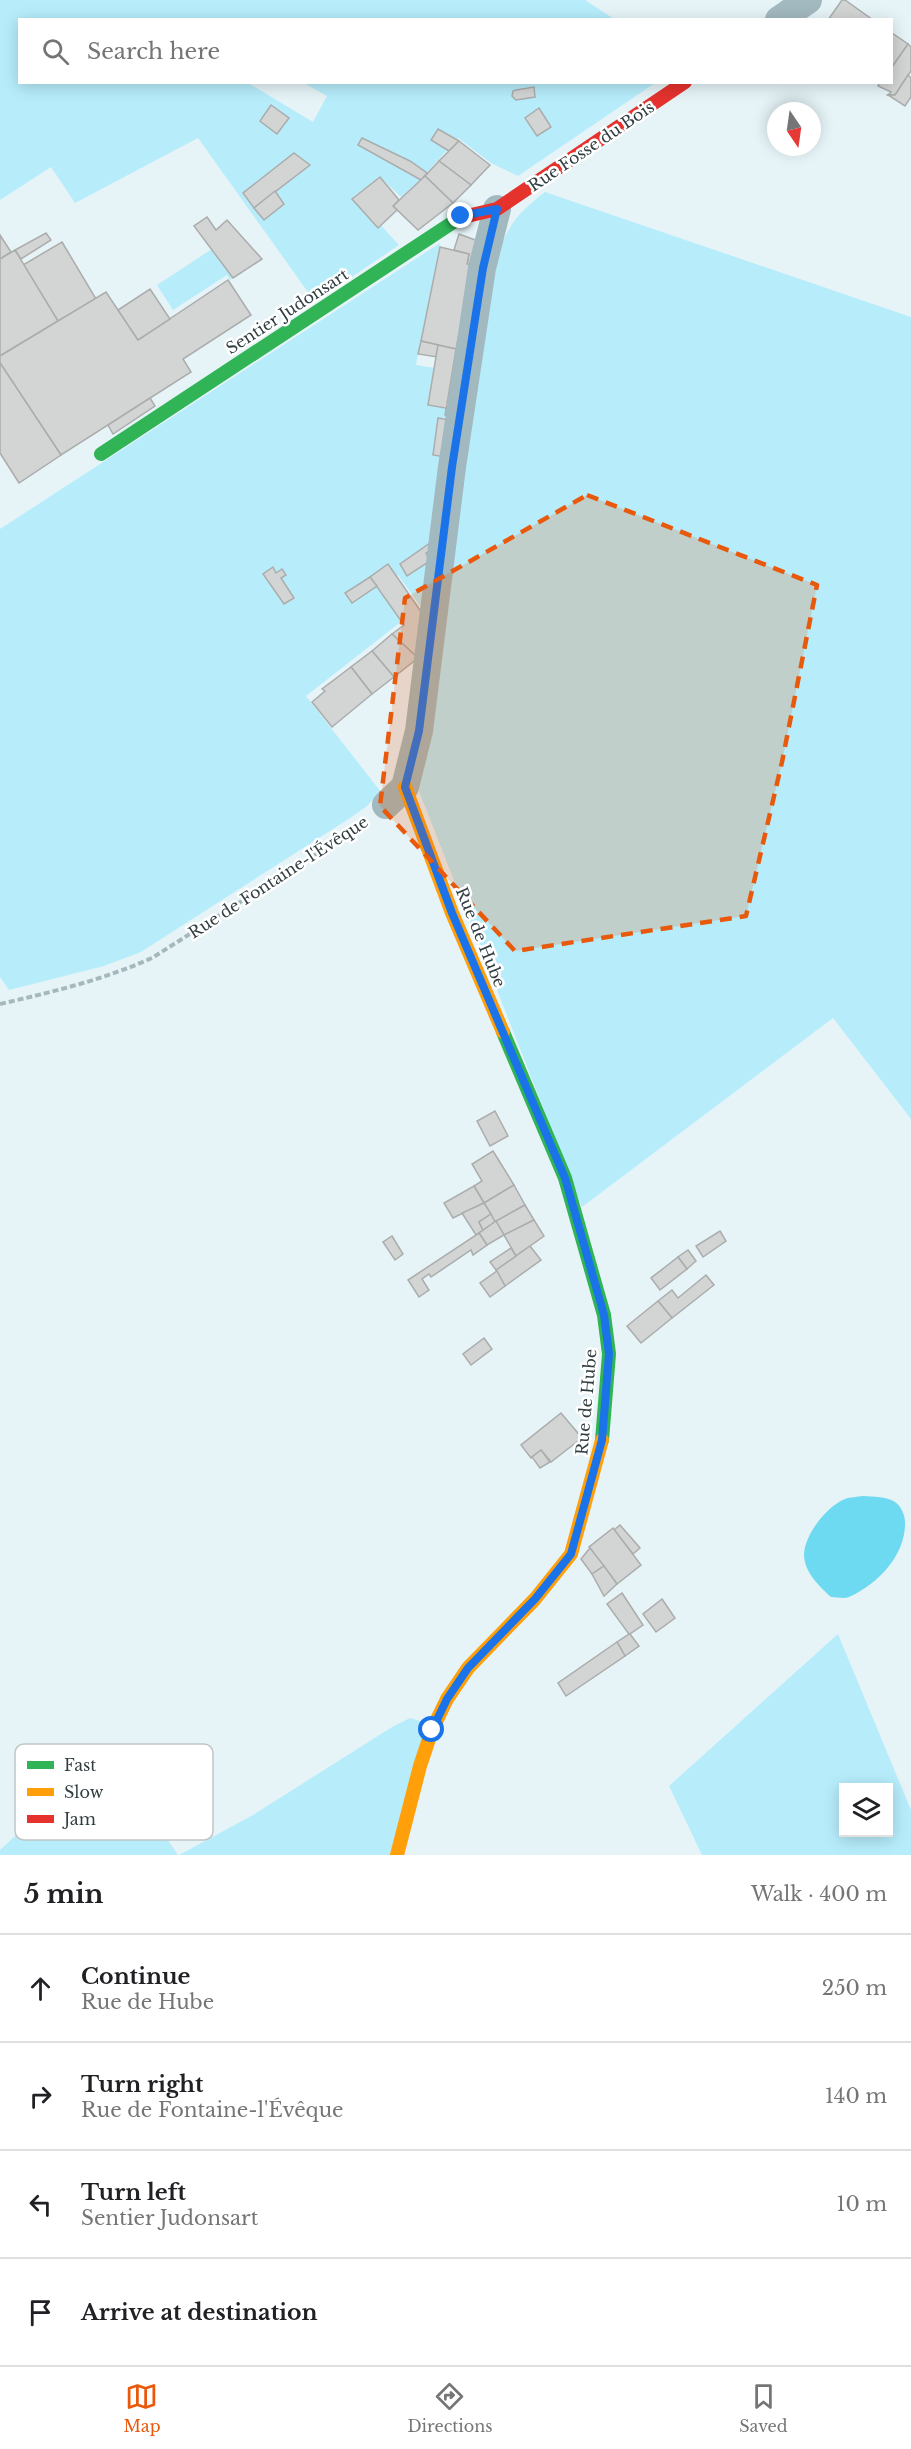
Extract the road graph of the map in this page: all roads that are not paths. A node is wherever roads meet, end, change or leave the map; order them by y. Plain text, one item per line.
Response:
1 (808, 0) edge
2 (782, 18) edge
3 (682, 84) edge
4 (497, 209) junction
5 (101, 454) dead end
6 (395, 796) joint
7 (397, 1855) edge

1 - 2 street
3 - 4 street, Rue Fosse du Bois
4 - 5 street, Sentier Judonsart
4 - 6 street
6 - 7 street, Rue de Hube

